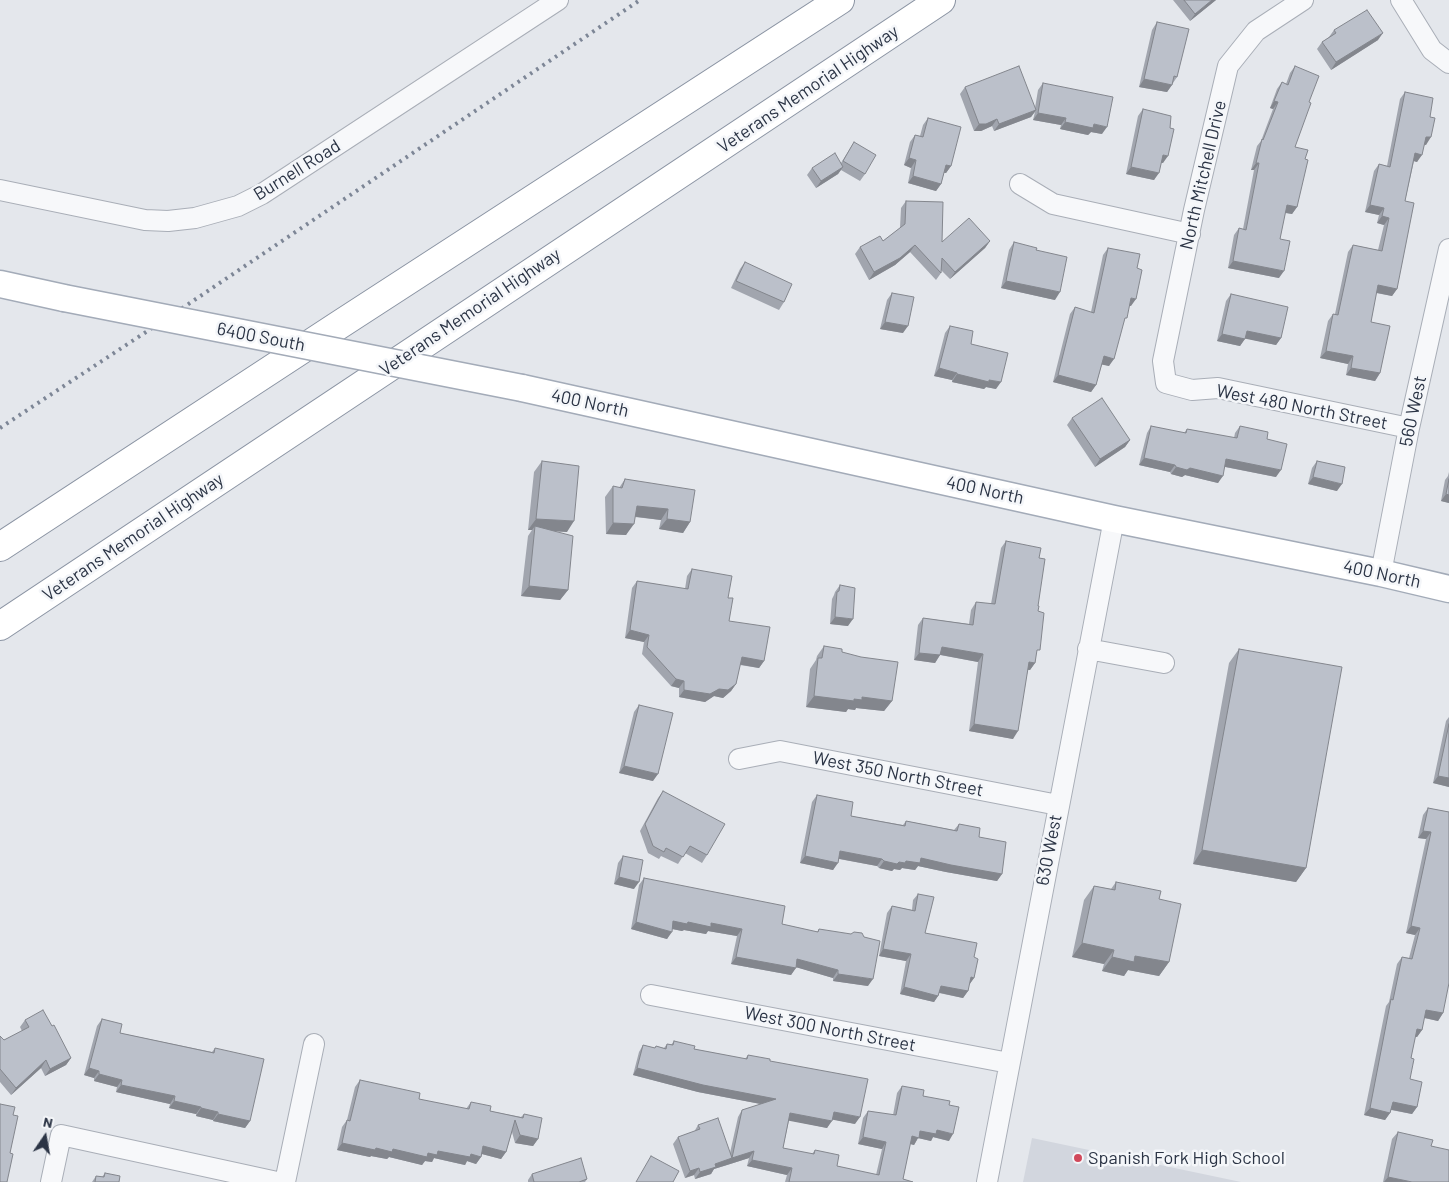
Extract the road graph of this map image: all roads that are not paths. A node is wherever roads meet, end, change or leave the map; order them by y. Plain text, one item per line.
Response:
1 (558, 0) edge
2 (840, 0) edge
3 (942, 0) edge
4 (1303, 0) edge
5 (1401, 0) edge
6 (1449, 63) edge
7 (1020, 184) dead end
8 (0, 190) edge
9 (1190, 234) junction
10 (1449, 249) edge
11 (0, 284) edge
12 (1166, 383) joint
13 (522, 388) joint
14 (1409, 428) junction
15 (1114, 518) junction
16 (0, 547) edge
17 (1381, 573) junction
18 (1449, 589) edge
19 (0, 626) edge
20 (1088, 649) junction
21 (1164, 663) dead end
22 (739, 759) dead end
23 (1058, 806) junction
24 (651, 995) dead end
25 (314, 1044) dead end
26 (1009, 1063) junction
27 (51, 1182) edge
28 (277, 1182) edge
29 (285, 1182) edge
30 (987, 1182) edge

1 - 8 street, Burnell Road
2 - 16 highway
3 - 19 highway, Veterans Memorial Highway
4 - 9 street, North Mitchell Drive
5 - 6 street
7 - 9 street
9 - 12 street, North Mitchell Drive
10 - 14 street, 560 West
11 - 13 main road, 6400 South, bridge
12 - 14 street, West 480 North Street
13 - 15 main road, 400 North
14 - 17 street, 560 West
15 - 17 main road, 400 North
15 - 20 street, 630 West
17 - 18 main road, 400 North
20 - 21 street
20 - 23 street, 630 West
22 - 23 street, West 350 North Street
23 - 26 street, 630 West
24 - 26 street, West 300 North Street
25 - 29 street
26 - 30 street, 630 West
27 - 28 street

